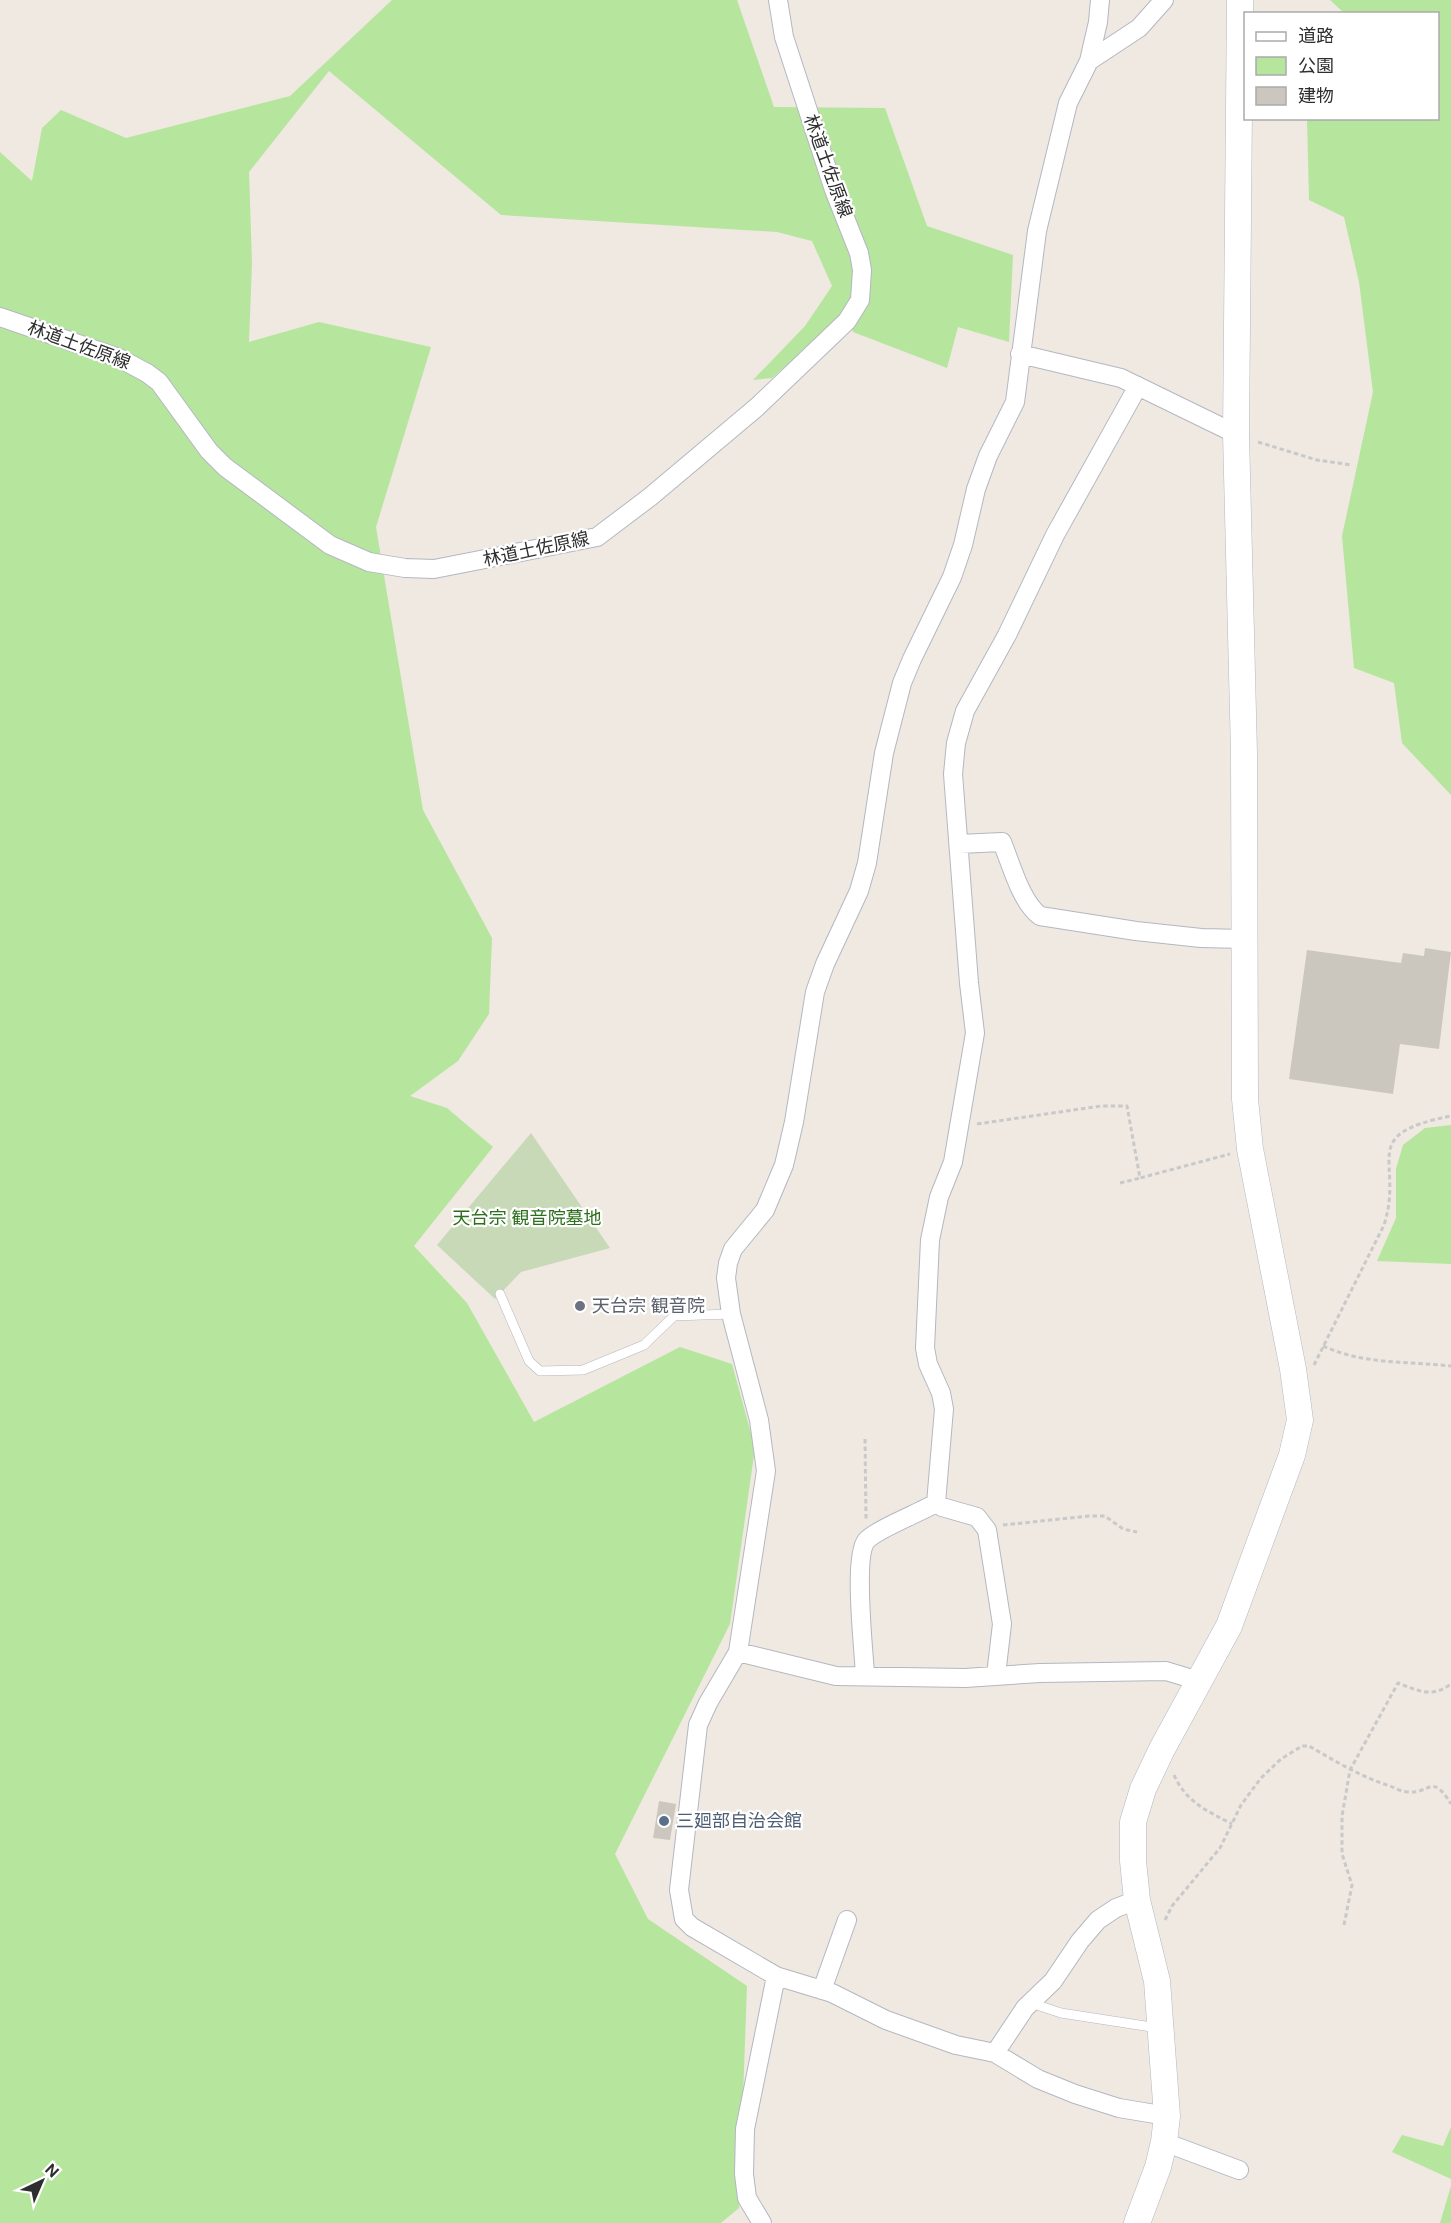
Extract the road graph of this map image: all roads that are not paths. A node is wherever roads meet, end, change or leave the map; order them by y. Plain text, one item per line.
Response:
1 (778, 0) edge
2 (1100, 0) edge
3 (1164, 0) edge
4 (1240, 0) edge
5 (1089, 61) junction
6 (0, 317) edge
7 (1020, 354) junction
8 (1138, 386) junction
9 (1236, 434) junction
10 (959, 844) junction
11 (1245, 939) junction
12 (500, 1294) dead end
13 (731, 1314) junction
14 (936, 1503) junction
15 (738, 1652) junction
16 (996, 1675) junction
17 (865, 1676) junction
18 (1199, 1681) junction
19 (1137, 1900) junction
20 (847, 1920) dead end
21 (776, 1976) junction
22 (822, 1990) junction
23 (1031, 2003) junction
24 (1161, 2029) junction
25 (995, 2054) junction
26 (1167, 2116) junction
27 (1164, 2142) junction
28 (1239, 2170) dead end
29 (762, 2223) edge
30 (1137, 2223) edge

1 - 6 street, 林道土佐原線
2 - 5 street
3 - 5 street
4 - 9 street
5 - 7 street
7 - 8 street
7 - 13 street
8 - 9 street
8 - 10 street
9 - 11 street
10 - 11 street
10 - 14 street
11 - 18 street
12 - 13 lane
13 - 15 street
14 - 16 street
14 - 17 street
15 - 17 street
15 - 21 street
16 - 17 street
16 - 18 street
18 - 19 street
19 - 23 street
19 - 24 street
20 - 22 street
21 - 22 street
21 - 29 street
22 - 25 street
23 - 24 lane
23 - 25 street
24 - 26 street
25 - 26 street
26 - 27 street
27 - 28 street
27 - 30 street

